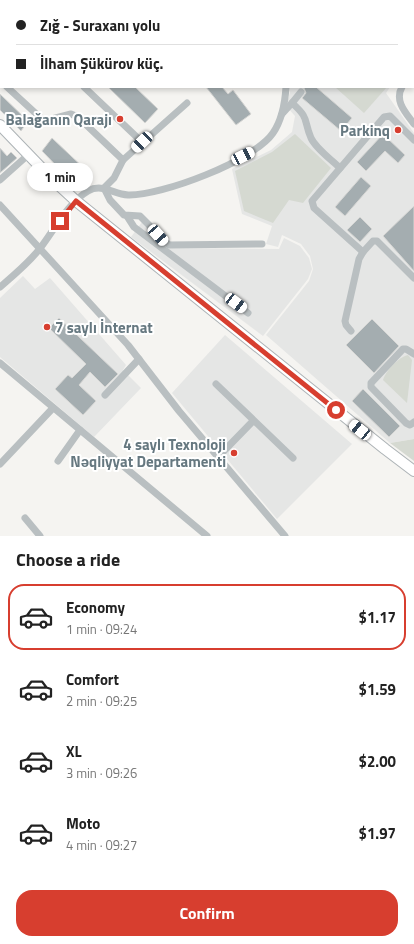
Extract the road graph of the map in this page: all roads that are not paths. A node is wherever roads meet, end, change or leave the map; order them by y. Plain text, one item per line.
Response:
1 (8, 88) edge
2 (85, 88) edge
3 (286, 88) edge
4 (402, 88) edge
5 (301, 92) dead end
6 (187, 103) dead end
7 (292, 103) junction
8 (282, 114) junction
9 (414, 124) edge
10 (0, 126) edge
11 (414, 140) edge
12 (142, 142) junction
13 (28, 155) junction
14 (124, 160) junction
15 (340, 168) junction
16 (0, 180) edge
17 (104, 188) junction
18 (76, 201) junction
19 (0, 205) edge
20 (127, 216) junction
21 (262, 244) dead end
22 (41, 248) junction
23 (362, 252) junction
24 (414, 278) edge
25 (0, 287) edge
26 (248, 313) dead end
27 (351, 331) dead end
28 (414, 354) edge
29 (139, 359) junction
30 (0, 363) edge
31 (216, 384) dead end
32 (105, 395) dead end
33 (53, 408) junction
34 (253, 421) junction
35 (414, 422) edge
36 (80, 430) junction
37 (218, 457) junction
38 (293, 458) dead end
39 (58, 460) dead end
40 (0, 464) edge
41 (414, 471) edge
42 (25, 518) dead end
43 (40, 536) edge
44 (207, 536) edge
45 (285, 536) edge

1 - 14 street
2 - 12 street
3 - 8 street
4 - 9 street
5 - 7 street
6 - 12 street
7 - 8 street
7 - 15 street
8 - 17 street
10 - 13 main road
11 - 15 street
12 - 14 street
13 - 16 street
13 - 18 main road
14 - 17 street
15 - 23 street
17 - 18 street
17 - 20 street
18 - 22 street
18 - 41 main road
19 - 22 street
20 - 21 street
20 - 26 street
22 - 25 street
22 - 29 street
23 - 24 street
23 - 27 street
28 - 35 street
29 - 32 street
29 - 37 street
30 - 33 street
31 - 34 street
33 - 36 street
33 - 40 street
34 - 37 street
34 - 38 street
36 - 39 street
36 - 44 street
37 - 45 street
42 - 43 street

